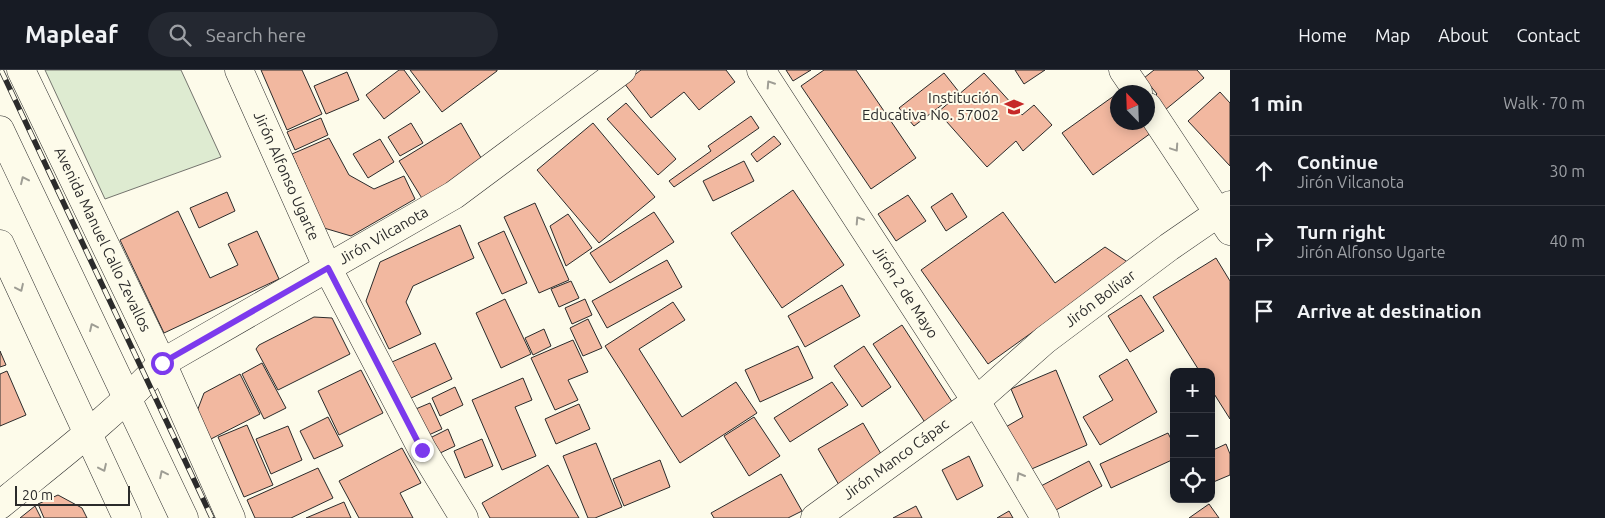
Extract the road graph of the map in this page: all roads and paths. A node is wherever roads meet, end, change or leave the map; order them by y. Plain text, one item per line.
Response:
1 (21, 70) edge
2 (239, 70) edge
3 (622, 70) edge
4 (761, 70) edge
5 (1123, 70) edge
6 (1133, 85) edge
7 (1155, 117) edge
8 (0, 130) edge
9 (1226, 217) edge
10 (0, 244) edge
11 (328, 268) junction
12 (162, 363) junction
13 (126, 398) junction
14 (976, 401) junction
15 (87, 434) junction
16 (0, 505) edge
17 (127, 518) edge
18 (184, 518) edge
19 (231, 518) edge
20 (464, 518) edge
21 (815, 518) edge
22 (1045, 518) edge

1 - 12 street, Avenida Manuel Callo Zevallos
2 - 11 street, Jirón Alfonso Ugarte
3 - 11 street, Jirón Vilcanota
14 -> 4 street, Jirón 2 de Mayo
5 - 6 street
7 -> 9 street
13 -> 8 street
9 - 14 street, Jirón Bolívar
10 -> 15 street
11 - 12 street, Jirón Vilcanota
11 - 20 street, Jirón Alfonso Ugarte
12 - 13 street, Jirón Vilcanota
12 - 19 street, Avenida Manuel Callo Zevallos
13 - 15 street, Jirón Vilcanota
18 -> 13 street
14 - 21 street, Jirón Manco Cápac
22 -> 14 street, Jirón 2 de Mayo
15 - 16 street, Jirón Vilcanota
15 -> 17 street

